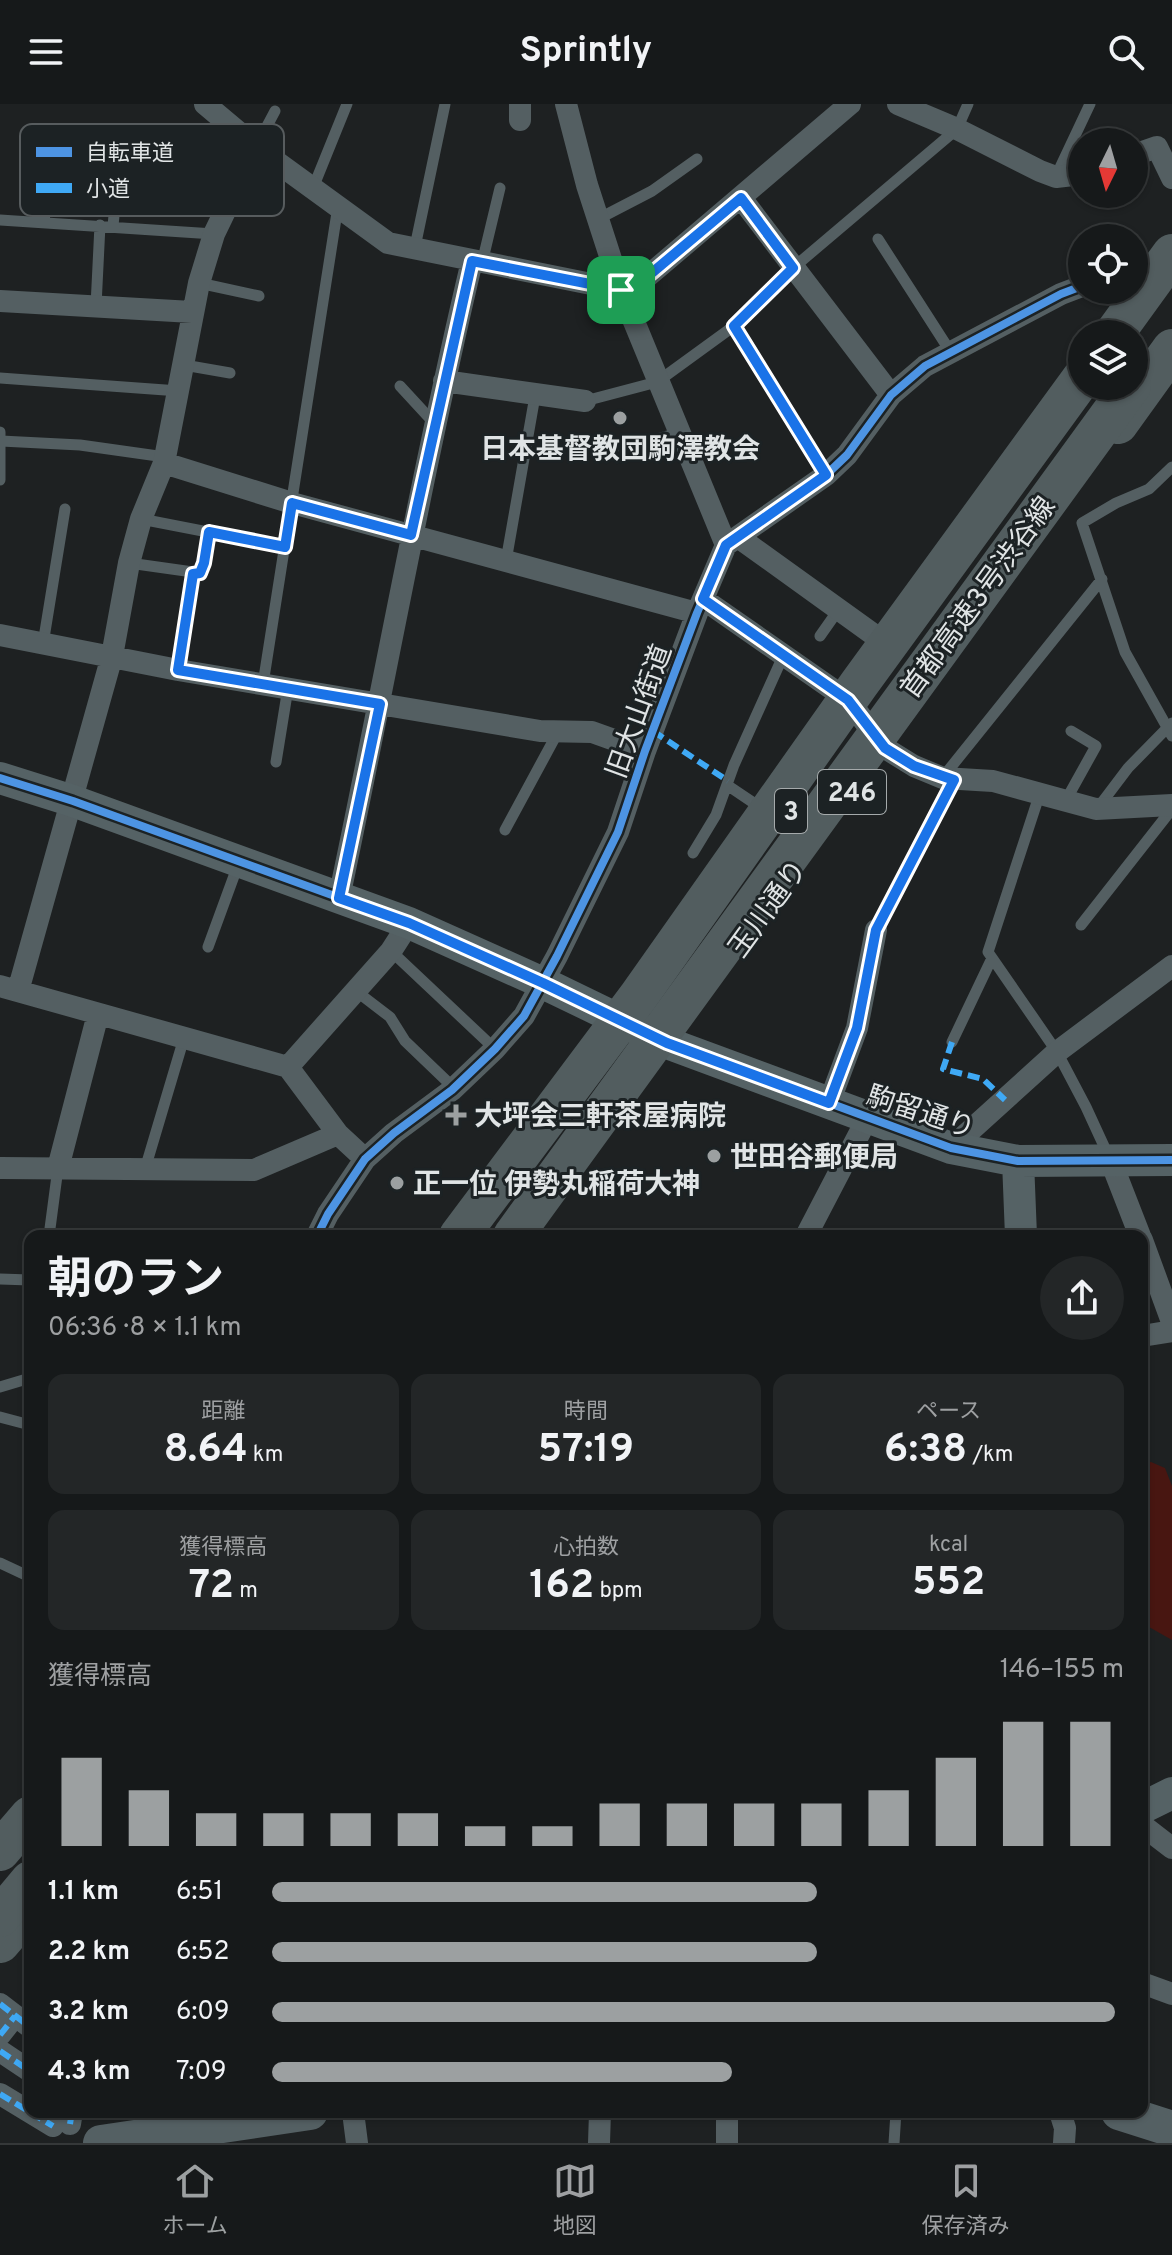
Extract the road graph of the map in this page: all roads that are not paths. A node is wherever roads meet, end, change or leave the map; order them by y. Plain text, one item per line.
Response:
1 (205, 104) edge
2 (347, 104) edge
3 (445, 104) edge
4 (566, 104) edge
5 (850, 104) edge
6 (898, 104) edge
7 (968, 104) edge
8 (1090, 104) edge
9 (275, 111) dead end
10 (229, 124) edge
11 (268, 124) edge
12 (957, 129) junction
13 (1148, 150) edge
14 (697, 159) dead end
15 (284, 167) edge
16 (1068, 176) edge
17 (1056, 177) junction
18 (1172, 178) edge
19 (313, 188) junction
20 (500, 188) dead end
21 (741, 198) junction
22 (338, 206) junction
23 (44, 216) edge
24 (114, 216) edge
25 (223, 216) edge
26 (598, 219) junction
27 (0, 220) edge
28 (44, 222) junction
29 (100, 225) junction
30 (113, 226) junction
31 (214, 234) junction
32 (878, 239) dead end
33 (415, 247) junction
34 (1172, 255) edge
35 (477, 262) junction
36 (1148, 263) edge
37 (793, 268) junction
38 (199, 283) junction
39 (1172, 286) edge
40 (621, 290) junction
41 (1068, 291) edge
42 (259, 296) dead end
43 (0, 301) edge
44 (96, 306) junction
45 (192, 312) junction
46 (1124, 320) edge
47 (1147, 320) edge
48 (734, 326) junction
49 (1172, 329) edge
50 (1172, 349) edge
51 (950, 351) junction
52 (1148, 362) edge
53 (184, 365) junction
54 (230, 373) dead end
55 (0, 378) edge
56 (444, 381) junction
57 (657, 382) junction
58 (400, 386) dead end
59 (179, 391) junction
60 (891, 395) junction
61 (535, 396) junction
62 (1068, 397) edge
63 (1089, 400) edge
64 (1120, 400) edge
65 (585, 401) joint
66 (436, 425) junction
67 (0, 432) edge
68 (678, 433) junction
69 (1, 441) edge
70 (608, 447) dead end
71 (164, 460) junction
72 (1172, 467) edge
73 (826, 475) junction
74 (0, 480) edge
75 (292, 503) junction
76 (65, 509) dead end
77 (141, 519) junction
78 (209, 532) junction
79 (411, 535) junction
80 (732, 541) junction
81 (285, 547) junction
82 (506, 561) junction
83 (129, 563) junction
84 (193, 574) junction
85 (1102, 579) junction
86 (700, 606) junction
87 (839, 609) junction
88 (0, 635) edge
89 (820, 636) dead end
90 (43, 644) junction
91 (888, 645) junction
92 (784, 654) junction
93 (112, 656) junction
94 (178, 670) junction
95 (263, 684) junction
96 (288, 688) junction
97 (848, 700) junction
98 (380, 704) junction
99 (1170, 729) edge
100 (559, 731) junction
101 (1071, 731) dead end
102 (885, 748) junction
103 (645, 751) junction
104 (276, 762) dead end
105 (0, 778) edge
106 (949, 779) junction
107 (727, 785) junction
108 (1040, 792) junction
109 (1066, 800) junction
110 (73, 801) junction
111 (1172, 807) edge
112 (1096, 809) junction
113 (768, 812) junction
114 (505, 830) dead end
115 (693, 853) dead end
116 (239, 861) junction
117 (339, 898) junction
118 (409, 923) junction
119 (1081, 925) dead end
120 (876, 930) joint
121 (208, 947) dead end
122 (391, 951) junction
123 (992, 958) junction
124 (1172, 966) edge
125 (543, 983) junction
126 (9, 988) edge
127 (356, 991) junction
128 (98, 1014) junction
129 (620, 1021) junction
130 (184, 1038) junction
131 (952, 1042) dead end
132 (667, 1043) junction
133 (495, 1049) junction
134 (1057, 1052) junction
135 (288, 1067) junction
136 (454, 1088) junction
137 (829, 1103) junction
138 (868, 1117) junction
139 (338, 1134) junction
140 (951, 1148) junction
141 (365, 1159) junction
142 (1110, 1159) junction
143 (1172, 1160) edge
144 (1018, 1161) junction
145 (0, 1168) edge
146 (58, 1168) junction
147 (145, 1169) junction
148 (50, 1230) edge
149 (320, 1230) edge
150 (463, 1230) edge
151 (487, 1230) edge
152 (517, 1230) edge
153 (538, 1230) edge
154 (809, 1230) edge
155 (1021, 1230) edge
156 (1138, 1230) edge
157 (1148, 1257) edge
158 (0, 1279) edge
159 (24, 1280) edge
160 (1172, 1322) edge
161 (1172, 1331) edge
162 (1148, 1335) edge
163 (24, 1380) edge
164 (0, 1387) edge
165 (0, 1417) edge
166 (24, 1423) edge
167 (0, 1563) edge
168 (24, 1574) edge
169 (1172, 1793) edge
170 (1148, 1805) edge
171 (1148, 1830) edge
172 (1172, 1848) edge
173 (14, 1850) edge
174 (24, 1888) edge
175 (0, 1907) edge
176 (24, 1915) edge
177 (0, 1917) edge
178 (0, 1943) edge
179 (1148, 1985) edge
180 (1172, 1994) edge
181 (15, 2015) edge
182 (0, 2035) edge
183 (0, 2051) edge
184 (24, 2067) edge
185 (0, 2094) edge
186 (24, 2104) edge
187 (270, 2118) edge
188 (354, 2118) edge
189 (600, 2118) edge
190 (727, 2118) edge
191 (896, 2118) edge
192 (1062, 2118) edge
193 (1138, 2118) edge
194 (1172, 2129) edge
195 (101, 2143) edge
196 (357, 2143) edge
197 (599, 2143) edge
198 (727, 2143) edge
199 (894, 2143) edge
200 (1064, 2143) edge

1 - 10 street
2 - 19 lane
3 - 33 lane
4 - 26 street
5 - 21 street
6 - 12 street
7 - 12 lane
8 - 17 lane
9 - 11 lane
12 - 17 street
12 - 37 lane
13 - 18 street
14 - 26 lane
15 - 19 street
16 - 17 street
19 - 22 street
20 - 35 lane
21 - 37 street
21 - 40 street
22 - 33 street
22 - 75 lane
23 - 28 lane
24 - 30 lane
25 - 31 street
26 - 40 street
27 - 28 lane
28 - 29 lane
29 - 30 lane
29 - 44 lane
30 - 31 lane
31 - 38 street
32 - 51 lane
33 - 35 street
34 - 36 street
34 - 46 highway
35 - 40 street
35 - 56 street
37 - 48 lane
37 - 60 street
38 - 42 lane
38 - 45 street
39 - 47 highway
40 - 57 street
41 - 51 street
43 - 44 street
44 - 45 street
45 - 53 street
48 - 57 lane
48 - 73 lane
49 - 52 highway, 首都高速3号渋谷線 / 3
50 - 102 highway, 玉川通り / 246
51 - 60 street
53 - 54 lane
53 - 59 street
55 - 59 lane
56 - 61 street
56 - 66 street
57 - 65 lane
57 - 68 street
58 - 66 lane
59 - 71 street
60 - 73 street
61 - 65 street
61 - 82 lane
62 - 91 highway, 玉川通り / 246
63 - 151 highway, 首都高速3号渋谷線 / 3
64 - 152 highway, 首都高速3号渋谷線 / 3, bridge
66 - 79 street
67 - 69 lane
68 - 70 lane
68 - 80 street
69 - 71 lane
69 - 74 lane
71 - 75 street
71 - 77 street
72 - 85 lane
73 - 80 street
75 - 79 street
75 - 81 lane
76 - 90 lane
77 - 78 lane
77 - 83 street
78 - 81 lane
78 - 84 lane
79 - 82 street
79 - 98 street
80 - 86 street, 旧大山街道
80 - 87 street
81 - 95 lane
82 - 86 street
83 - 84 lane
83 - 93 street
84 - 94 lane
85 - 99 lane
85 - 106 lane
86 - 92 street
86 - 103 street, 旧大山街道
87 - 89 lane
87 - 91 street
88 - 90 street
90 - 93 street
91 - 97 highway, 玉川通り / 246
92 - 97 street
92 - 107 lane
93 - 94 street
93 - 110 street
94 - 95 street
95 - 96 street
96 - 98 street
96 - 104 lane
97 - 102 street
97 - 113 highway, 玉川通り / 246
98 - 100 street
98 - 117 street
99 - 112 lane
100 - 103 street
100 - 114 lane
101 - 109 lane
102 - 106 street
102 - 132 highway, 玉川通り / 246
103 - 125 street, 旧大山街道
105 - 110 street, 駒留通り
106 - 108 street
106 - 120 lane
107 - 113 lane
107 - 115 lane
108 - 109 street
108 - 123 lane
109 - 112 street
110 - 116 street, 駒留通り
110 - 126 street
111 - 112 street
111 - 119 lane
113 - 129 highway, 玉川通り / 246
116 - 117 street, 駒留通り
116 - 121 lane
117 - 118 street, 駒留通り
118 - 122 street
118 - 125 street, 駒留通り
120 - 137 street
122 - 127 street
122 - 133 lane
123 - 131 lane
123 - 134 lane
124 - 134 street
125 - 129 street, 駒留通り
125 - 133 street, 旧大山街道
126 - 128 street
127 - 135 street
127 - 136 lane
128 - 130 street
128 - 146 street
129 - 132 street, 駒留通り
129 - 150 highway, 玉川通り / 246
130 - 135 street
130 - 147 lane
132 - 137 street, 駒留通り
132 - 153 highway, 玉川通り / 246
133 - 136 street, 旧大山街道
134 - 140 street
134 - 142 lane
135 - 139 street
136 - 141 street, 旧大山街道
137 - 138 street, 駒留通り
138 - 140 street, 駒留通り
138 - 154 street
139 - 141 street
139 - 147 street
140 - 144 street, 駒留通り
141 - 149 street, 旧大山街道
142 - 143 street, 駒留通り
142 - 144 street, 駒留通り
142 - 156 street
144 - 155 street
145 - 146 street
146 - 147 street
146 - 148 lane
157 - 160 street
158 - 159 lane
161 - 162 street
163 - 164 lane
165 - 166 lane
167 - 168 lane
169 - 170 street
171 - 172 street
173 - 175 highway
174 - 177 highway, bridge
176 - 178 highway
179 - 180 street
181 - 182 street
183 - 184 street
185 - 186 street
187 - 195 main road
188 - 196 street
189 - 197 street
190 - 198 street
191 - 199 lane
192 - 200 street
193 - 194 main road

